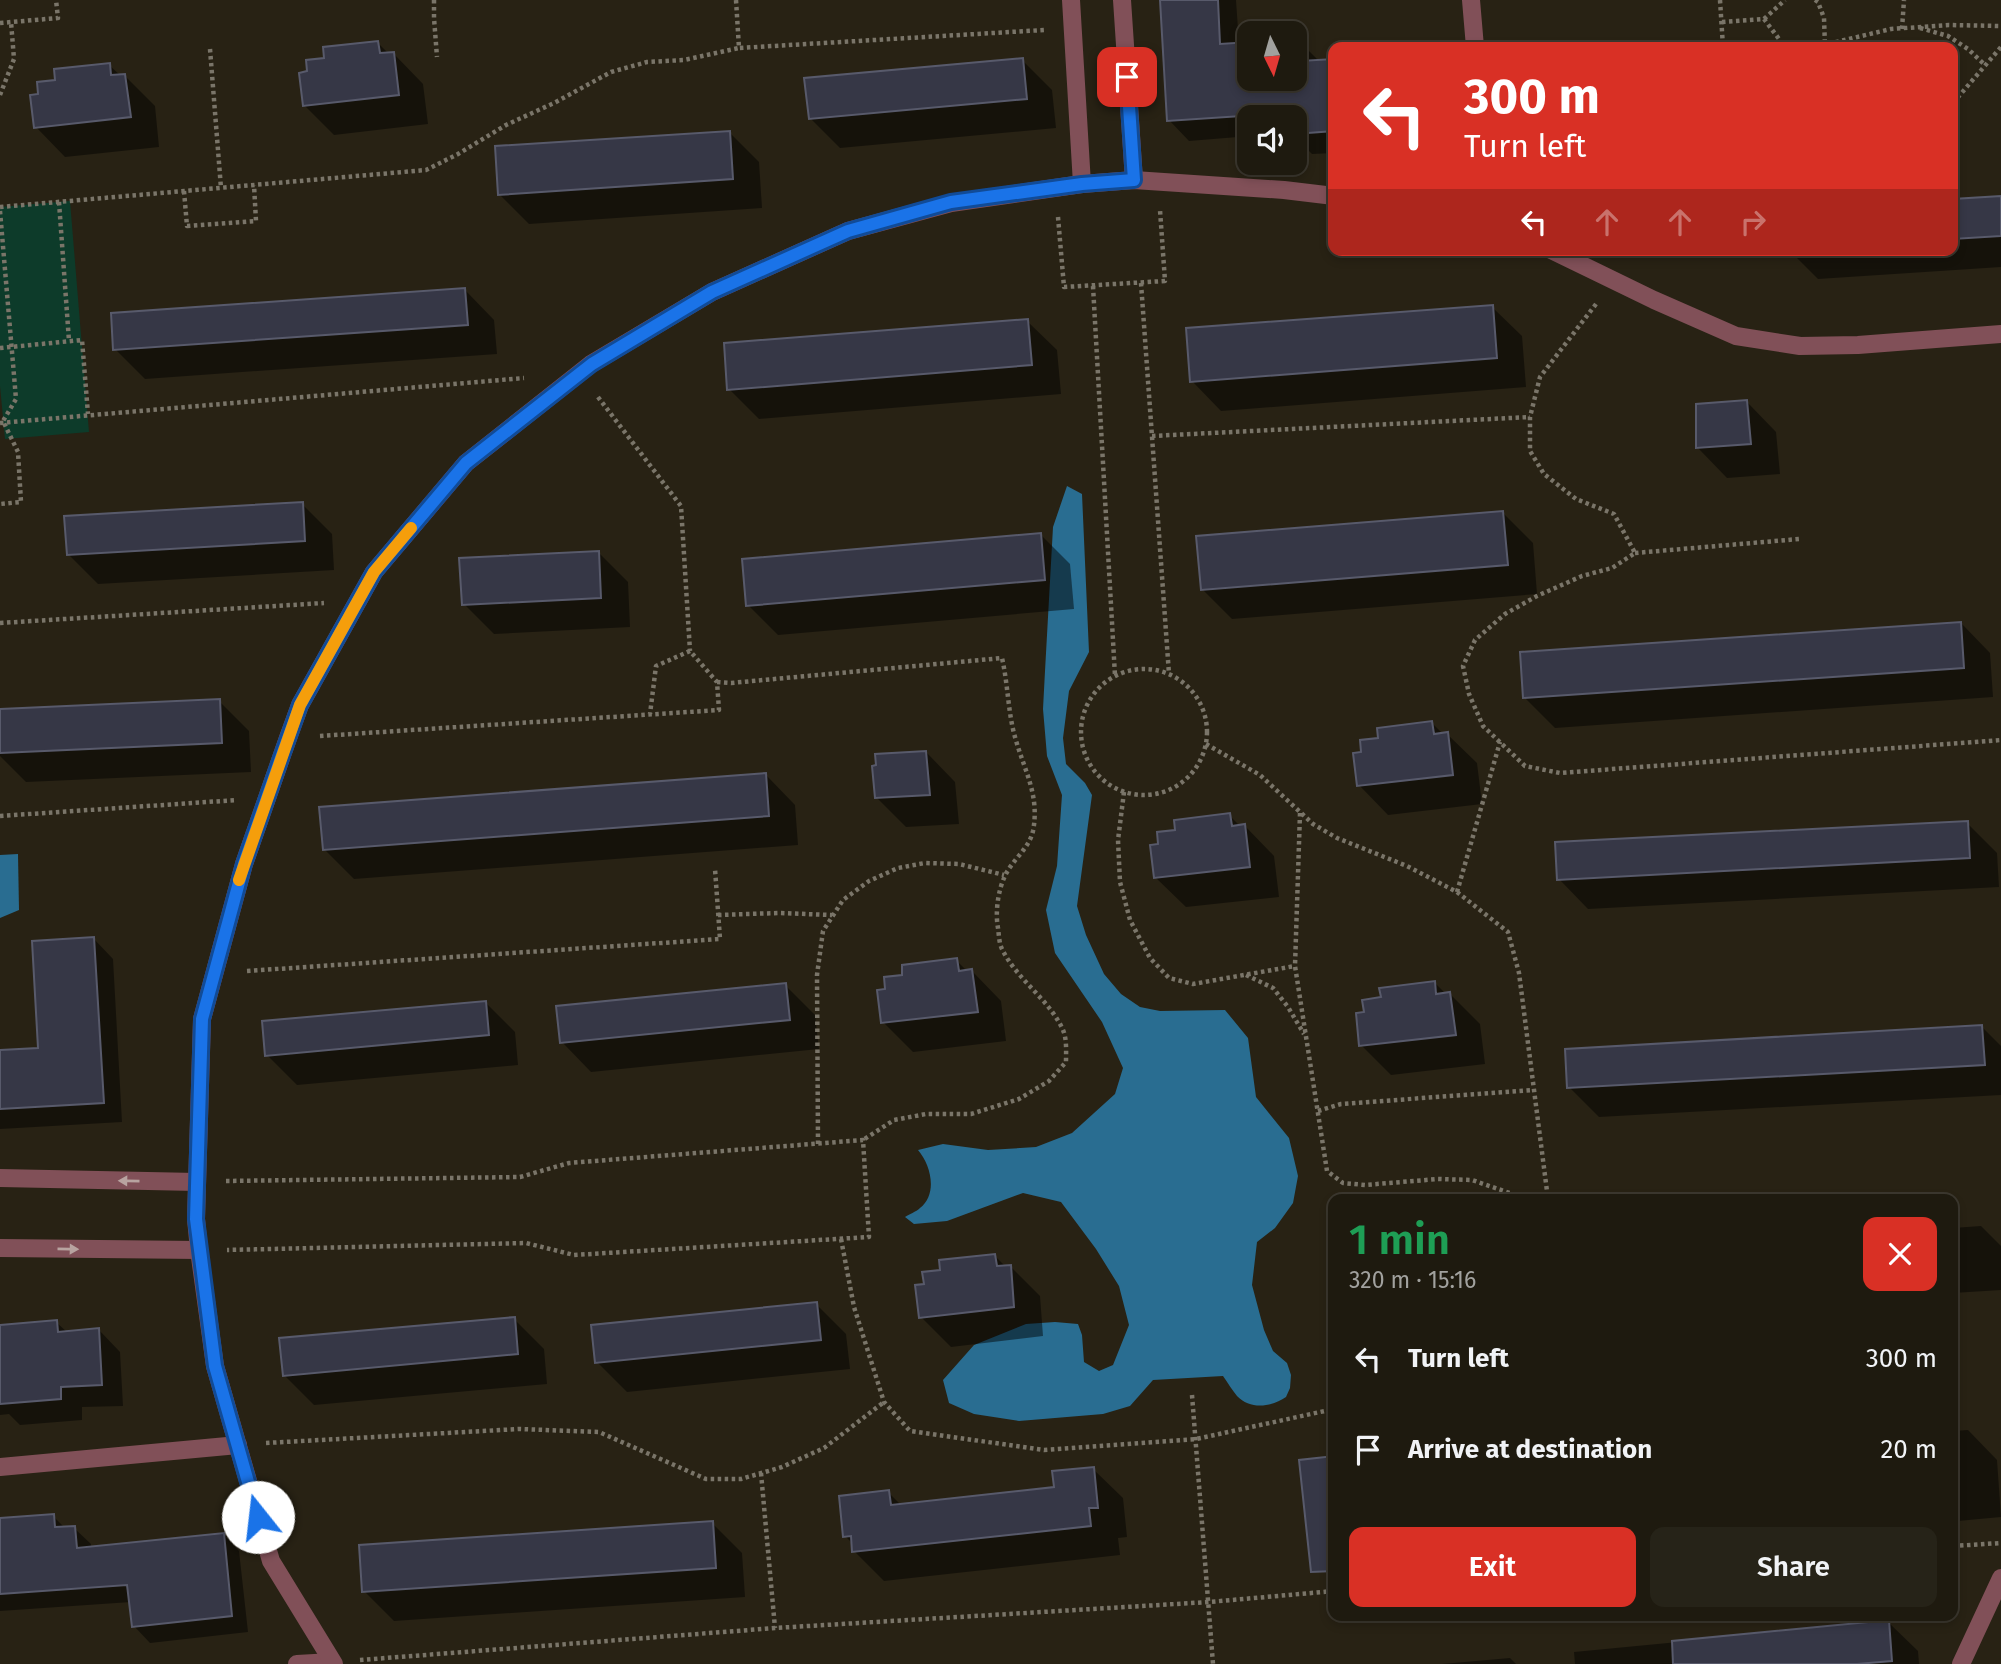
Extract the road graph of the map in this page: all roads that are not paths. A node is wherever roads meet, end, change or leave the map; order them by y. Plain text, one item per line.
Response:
1 (1071, 0) edge
2 (1122, 0) edge
3 (1471, 0) edge
4 (1475, 42) edge
5 (1134, 180) junction
6 (1082, 184) junction
7 (1328, 195) edge
8 (1563, 256) edge
9 (2001, 334) edge
10 (0, 1178) edge
11 (197, 1182) junction
12 (0, 1248) edge
13 (199, 1251) junction
14 (238, 1445) junction
15 (0, 1467) edge
16 (2001, 1578) edge
17 (333, 1663) edge
18 (297, 1664) edge
19 (1961, 1664) edge

1 - 6 lane
2 - 5 lane
3 - 4 lane
5 - 6 lane
5 - 7 lane
6 - 11 lane
8 - 9 lane
11 -> 10 lane
11 - 13 lane
12 -> 13 lane
13 - 14 lane
14 - 15 lane
14 - 17 lane
16 - 19 lane
17 - 18 lane

